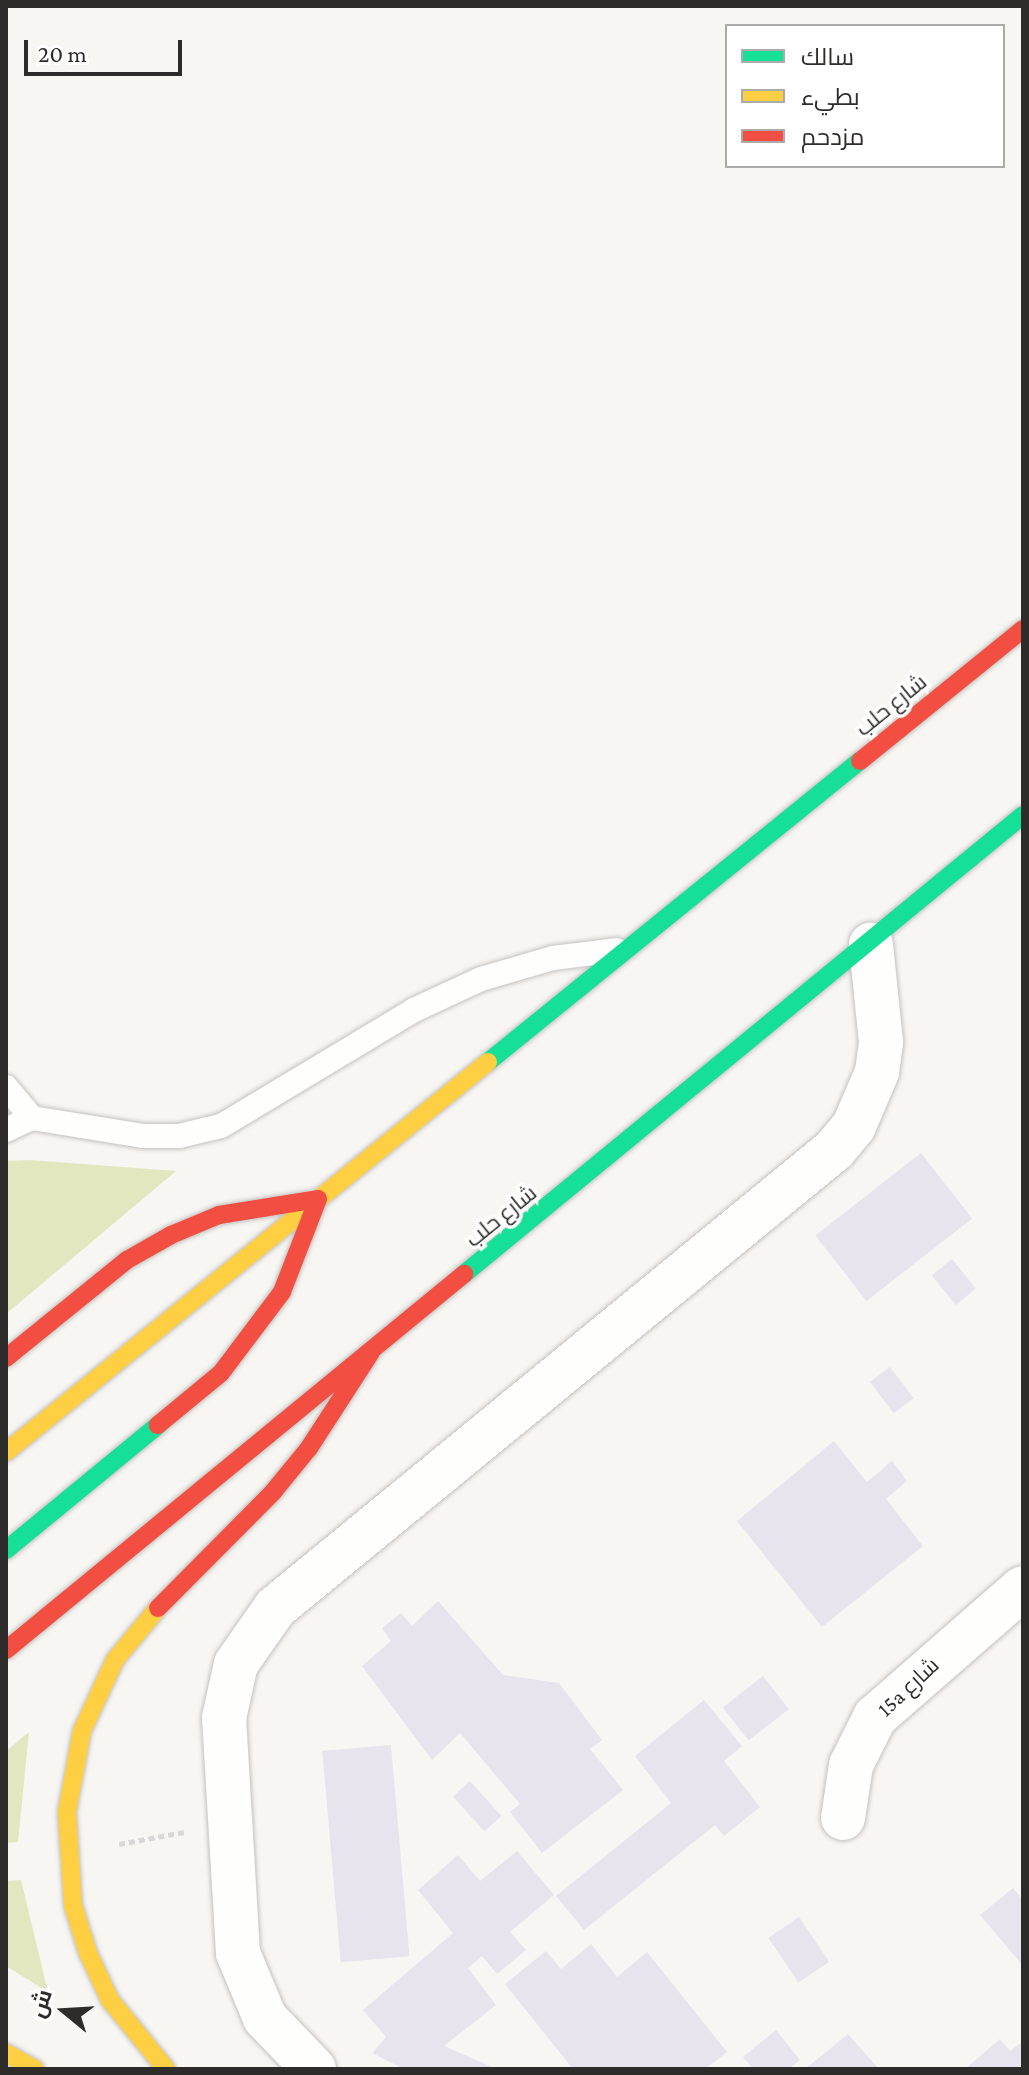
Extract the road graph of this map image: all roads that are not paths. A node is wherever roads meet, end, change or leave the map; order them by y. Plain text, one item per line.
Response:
1 (1023, 629) edge
2 (1023, 815) edge
3 (871, 945) junction
4 (627, 949) junction
5 (6, 1087) edge
6 (32, 1118) junction
7 (6, 1130) edge
8 (318, 1199) junction
9 (371, 1352) junction
10 (6, 1358) edge
11 (6, 1452) edge
12 (6, 1550) edge
13 (1023, 1588) edge
14 (6, 1650) edge
15 (843, 1818) dead end
16 (6, 2053) edge
17 (35, 2069) edge
18 (166, 2069) edge
19 (314, 2069) edge

1 - 4 street, شارع حلب
2 - 3 street, شارع حلب
3 - 9 street, شارع حلب
3 - 19 street
4 - 6 lane
4 - 8 street, شارع حلب
5 - 6 lane
6 - 7 lane
8 - 10 street
8 - 11 street, شارع حلب
8 - 12 street
9 - 14 street, شارع حلب
9 - 18 street
13 - 15 street, 15a شارع
16 - 17 street

